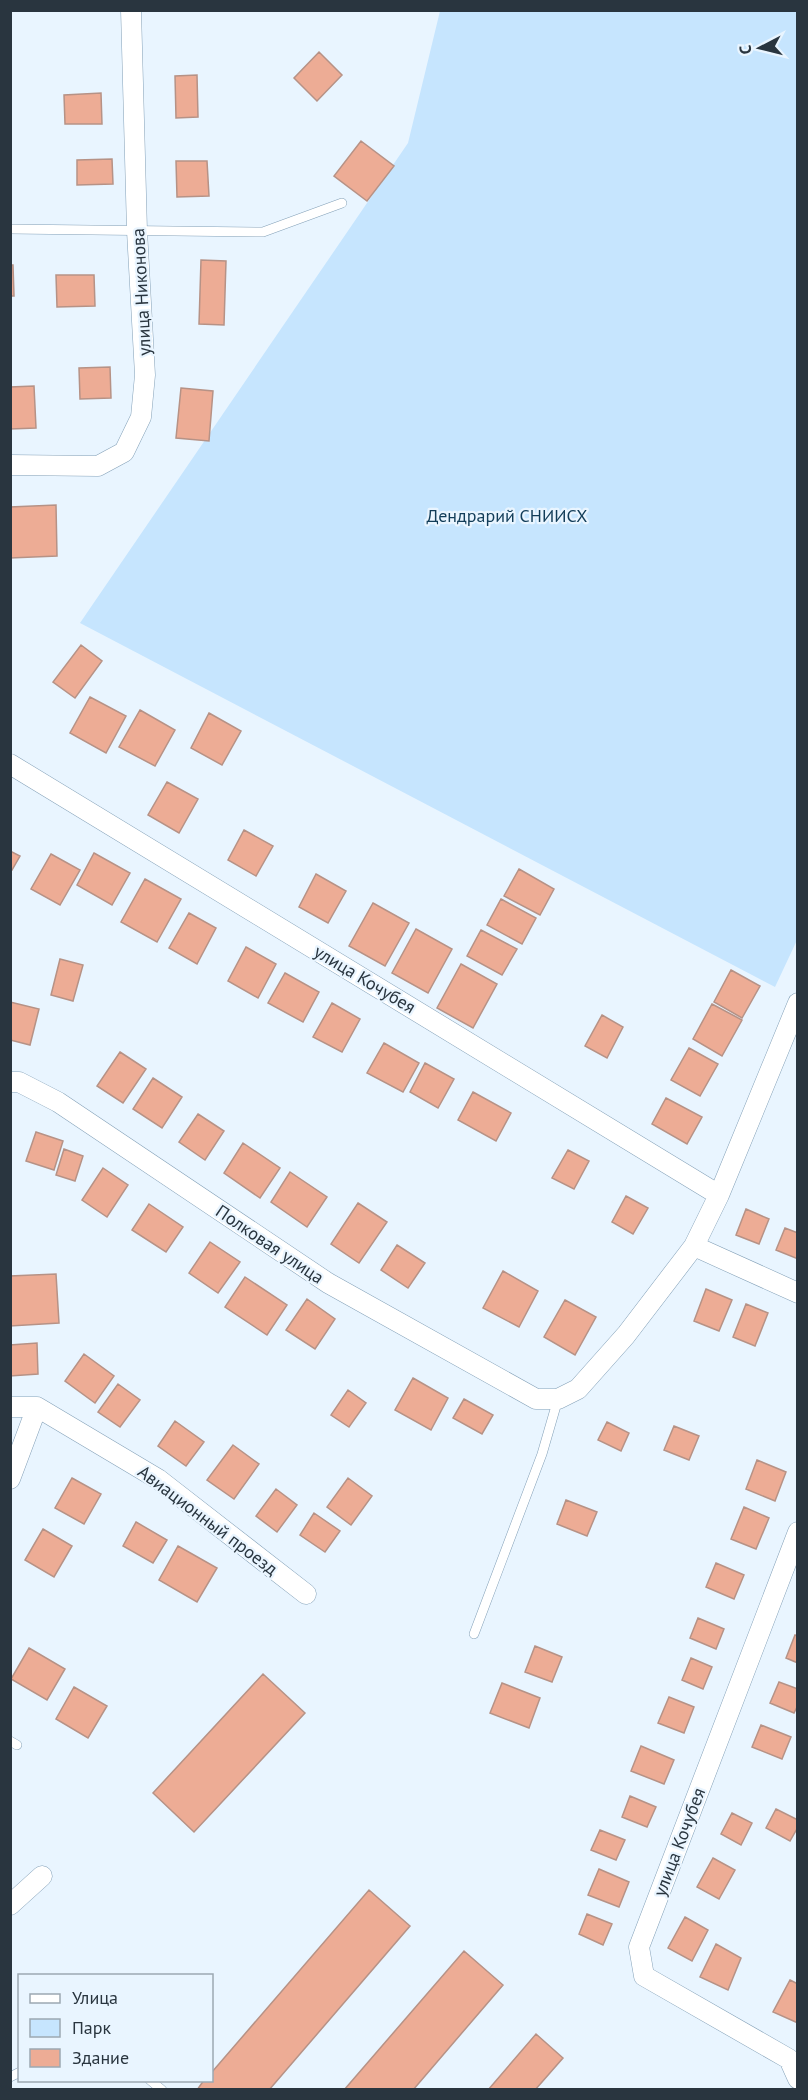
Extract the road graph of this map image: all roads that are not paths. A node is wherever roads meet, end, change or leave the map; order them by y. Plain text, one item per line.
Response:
1 (131, 10) edge
2 (342, 203) dead end
3 (10, 229) edge
4 (137, 231) junction
5 (10, 465) edge
6 (10, 764) edge
7 (798, 1003) edge
8 (10, 1082) edge
9 (719, 1195) junction
10 (694, 1246) junction
11 (798, 1293) edge
12 (558, 1399) junction
13 (10, 1407) edge
14 (37, 1407) junction
15 (10, 1479) edge
16 (798, 1532) edge
17 (306, 1594) dead end
18 (474, 1634) dead end
19 (42, 1876) dead end
20 (10, 1905) edge
21 (798, 2079) edge

1 - 4 street, улица Никонова
2 - 4 lane
3 - 4 lane
4 - 5 street, улица Никонова
6 - 9 street, улица Кочубея
7 - 9 street
8 - 12 street, Полковая улица
9 - 10 street
10 - 11 street
10 - 12 street
12 - 18 lane
13 - 14 street
14 - 15 street
14 - 17 street, Авиационный проезд
16 - 21 street, улица Кочубея
19 - 20 street

